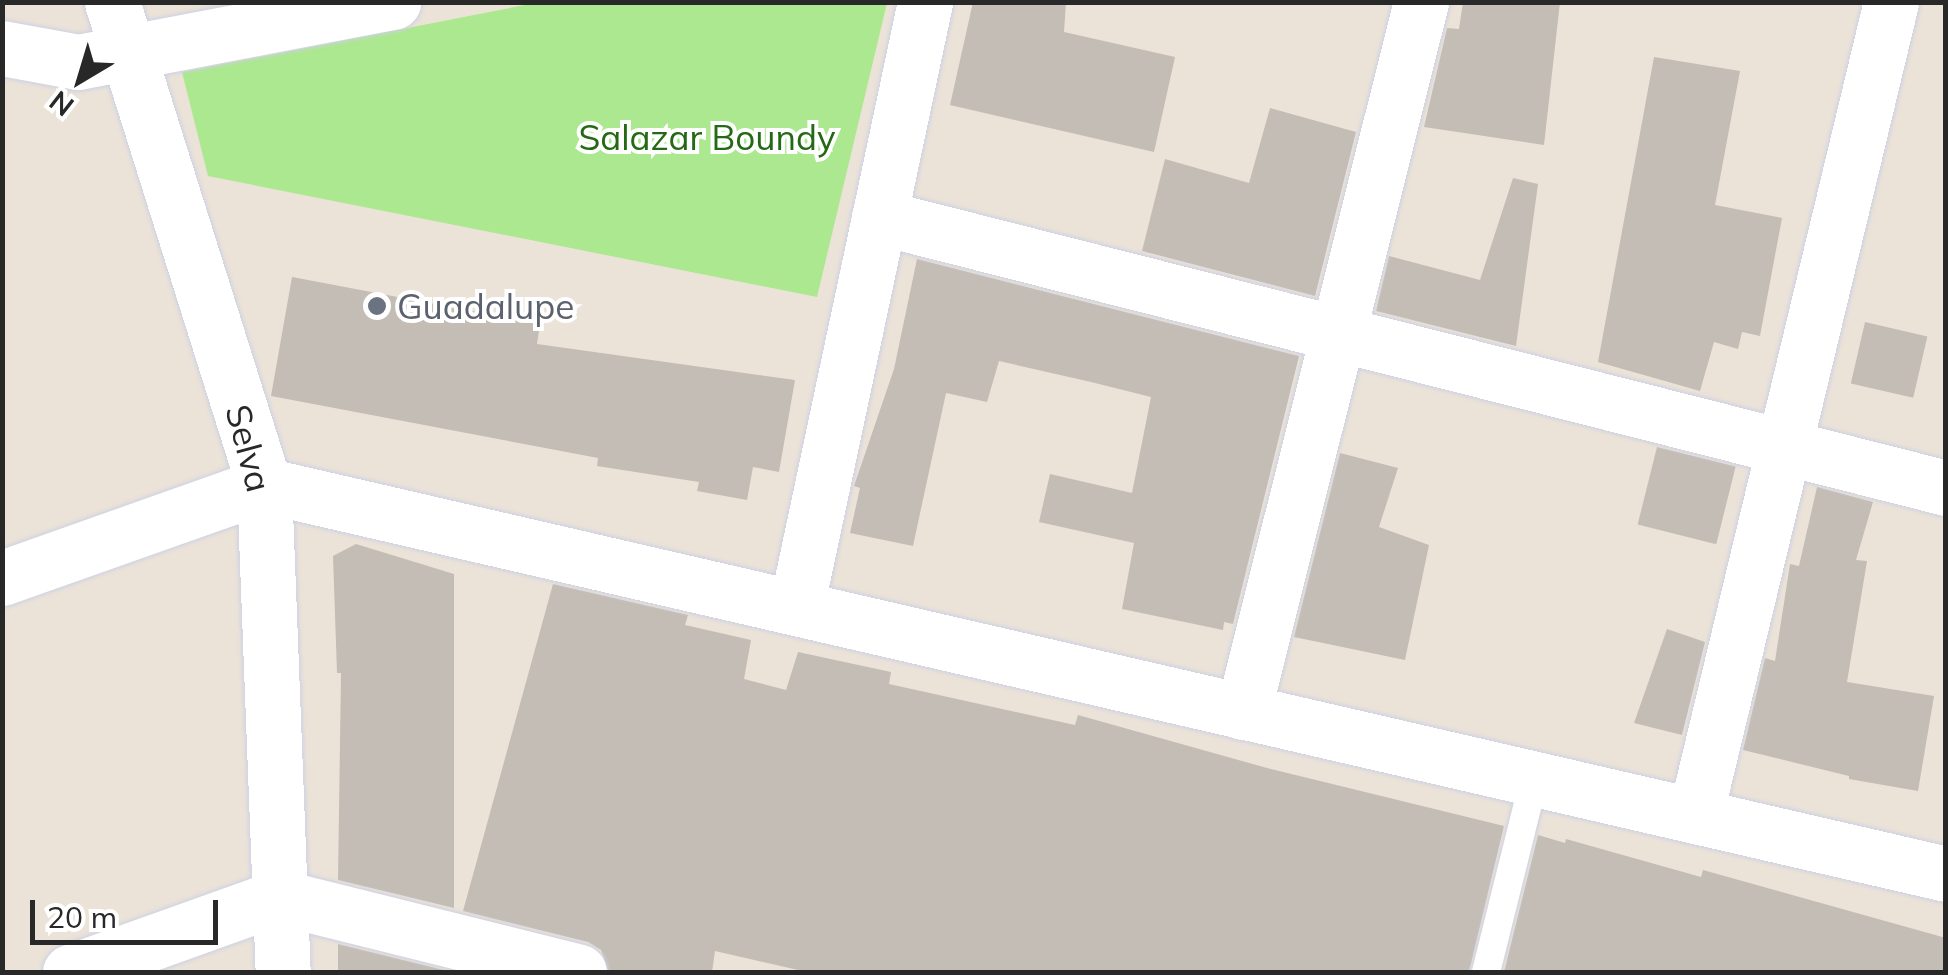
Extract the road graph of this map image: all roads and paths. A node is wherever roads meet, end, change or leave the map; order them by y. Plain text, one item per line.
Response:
1 (393, 2) edge
2 (925, 2) edge
3 (1421, 2) edge
4 (1891, 2) edge
5 (118, 28) edge
6 (2, 48) edge
7 (879, 217) junction
8 (1338, 334) junction
9 (1784, 446) junction
10 (264, 485) junction
11 (1946, 488) edge
12 (2, 578) edge
13 (796, 608) junction
14 (1243, 712) junction
15 (1534, 779) junction
16 (1695, 816) junction
17 (1946, 874) edge
18 (279, 897) junction
19 (70, 972) edge
20 (283, 972) edge
21 (579, 972) edge
22 (1486, 972) edge

1 - 5 street
2 - 7 street
3 - 8 street
4 - 9 street
5 - 6 street
5 - 10 street, Selva
7 - 8 street
7 - 13 street
8 - 9 street
8 - 14 street
9 - 11 street
9 - 16 street
10 - 12 street
10 - 13 street
10 - 18 street, Selva
13 - 14 street
14 - 15 street
15 - 16 street
15 - 22 lane
16 - 17 street
18 - 19 street
18 - 20 street, Selva
18 - 21 street

